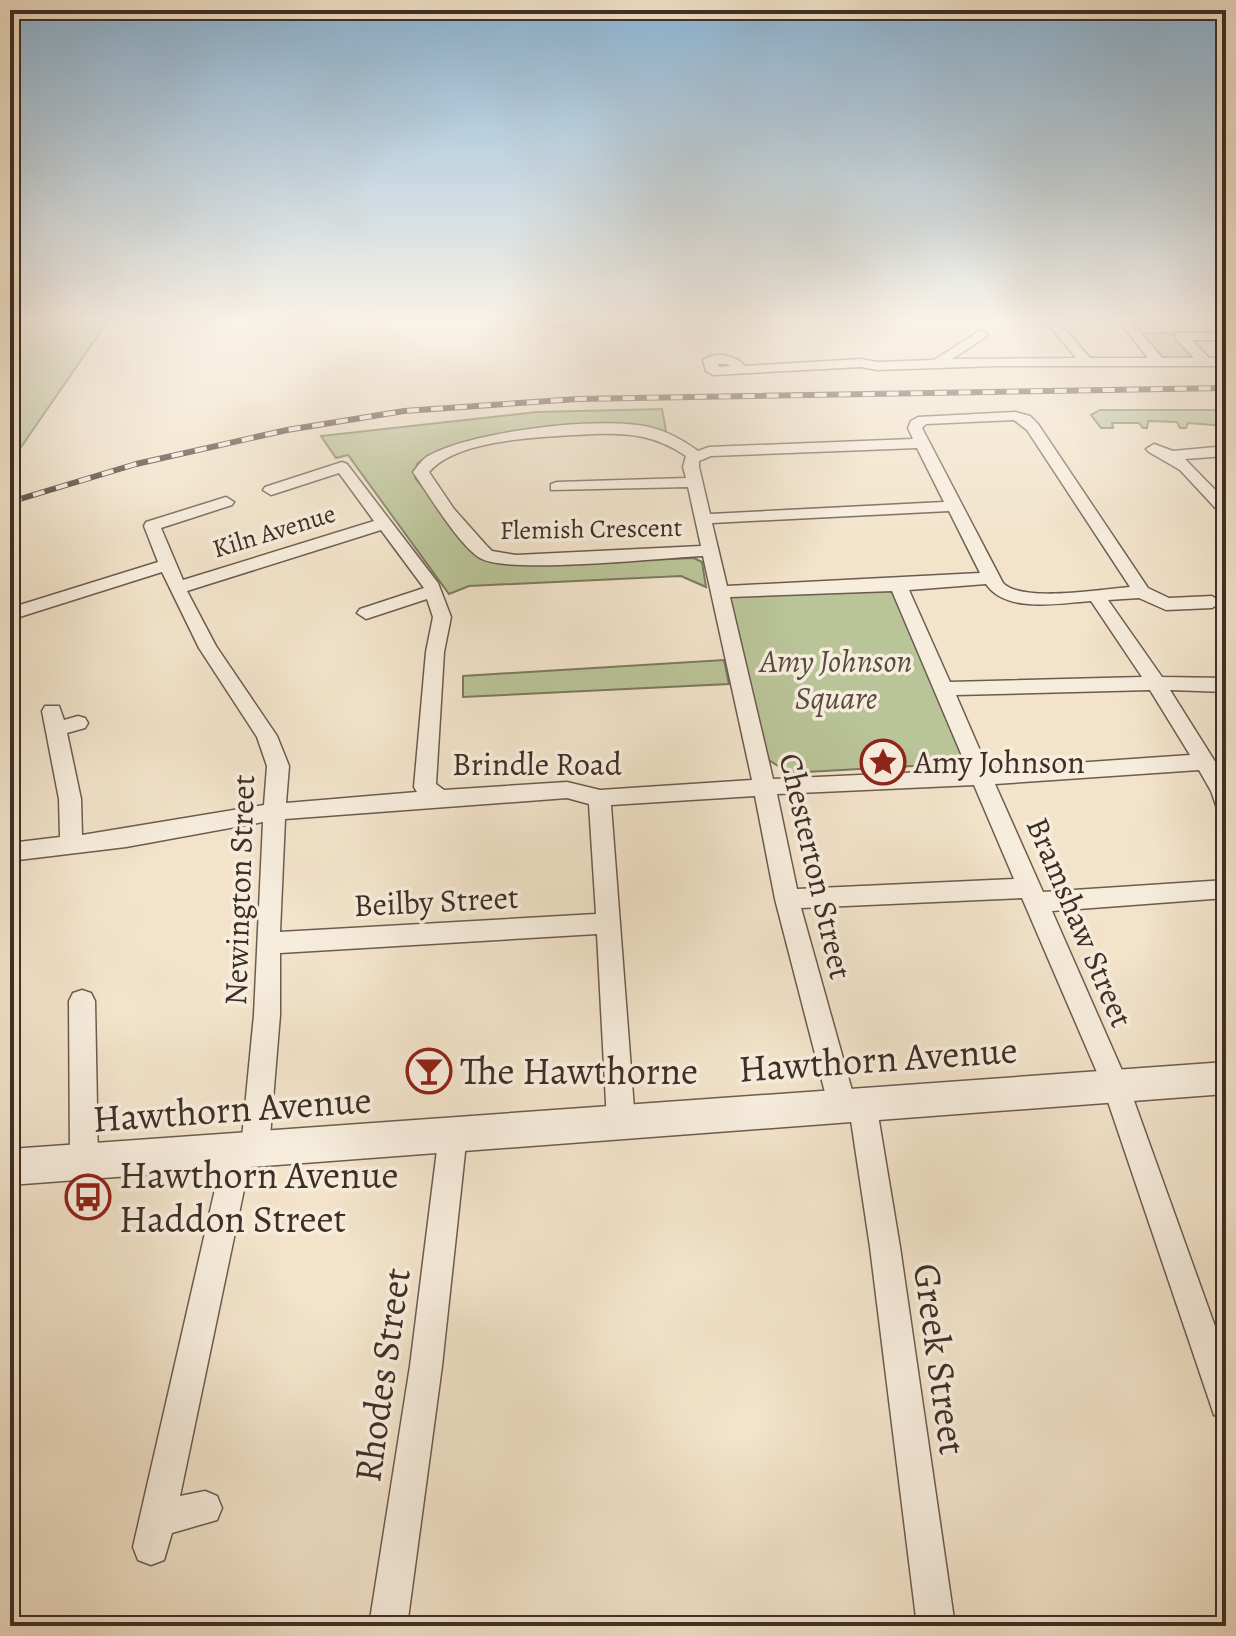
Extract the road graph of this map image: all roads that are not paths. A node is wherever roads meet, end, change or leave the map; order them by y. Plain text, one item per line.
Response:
1 (923, 443) junction
2 (1154, 449) dead end
3 (1226, 451) edge
4 (1176, 455) junction
5 (697, 457) junction
6 (695, 482) junction
7 (557, 487) dead end
8 (271, 490) dead end
9 (226, 502) dead end
10 (954, 506) junction
11 (1226, 510) edge
12 (704, 519) junction
13 (386, 523) junction
14 (711, 551) junction
15 (166, 565) junction
16 (887, 584) junction
17 (995, 584) junction
18 (177, 588) junction
19 (433, 591) junction
20 (720, 592) junction
21 (1142, 592) junction
22 (1095, 594) junction
23 (1212, 602) dead end
24 (366, 613) dead end
25 (10, 614) edge
26 (1156, 683) junction
27 (1226, 685) edge
28 (942, 689) junction
29 (78, 723) dead end
30 (1202, 762) junction
31 (982, 777) junction
32 (764, 787) junction
33 (440, 798) junction
34 (600, 798) junction
35 (1226, 805) edge
36 (274, 812) junction
37 (71, 846) junction
38 (10, 852) edge
39 (1226, 889) edge
40 (1034, 895) junction
41 (787, 899) junction
42 (607, 923) junction
43 (268, 943) junction
44 (82, 1001) dead end
45 (1226, 1078) edge
46 (1115, 1084) junction
47 (852, 1103) junction
48 (621, 1122) junction
49 (453, 1134) junction
50 (247, 1150) junction
51 (84, 1162) junction
52 (10, 1167) edge
53 (1226, 1403) edge
54 (205, 1508) dead end
55 (388, 1626) edge
56 (936, 1626) edge

1 - 5 street
1 - 10 street
1 - 21 street
2 - 4 street
3 - 4 street
4 - 11 street
5 - 6 street, Chesterton Street
5 - 14 street, Flemish Crescent
6 - 7 street
6 - 12 street, Chesterton Street
8 - 13 street, Brindle Road
9 - 15 street, Newington Street
10 - 12 street
10 - 17 street
12 - 14 street, Chesterton Street
13 - 18 street, Kiln Avenue
13 - 19 street, Brindle Road
14 - 20 street, Chesterton Street
15 - 18 street, Newington Street
15 - 25 street
16 - 17 street
16 - 20 street
16 - 28 street, Bramshaw Street
17 - 22 street
18 - 36 street, Newington Street
19 - 24 street
19 - 33 street, Brindle Road
20 - 32 street, Chesterton Street
21 - 22 street
21 - 23 street
22 - 26 street
26 - 27 street
26 - 28 street
26 - 30 street
28 - 31 street, Bramshaw Street
29 - 37 street
30 - 31 street, Brindle Road
30 - 35 street
31 - 32 street, Brindle Road
31 - 40 street, Bramshaw Street
32 - 34 street, Brindle Road
32 - 41 street, Chesterton Street
33 - 34 street, Brindle Road
33 - 36 street
34 - 42 street
36 - 37 street
36 - 43 street, Newington Street
37 - 38 street
39 - 40 street
40 - 41 street
40 - 46 street, Bramshaw Street
41 - 47 street, Chesterton Street
42 - 43 street, Beilby Street
42 - 48 street
43 - 50 street, Newington Street
44 - 51 street
45 - 46 street, Hawthorn Avenue
46 - 47 street, Hawthorn Avenue
46 - 53 street, Bramshaw Street
47 - 48 street, Hawthorn Avenue
47 - 56 street, Greek Street
48 - 49 street, Hawthorn Avenue
49 - 50 street, Hawthorn Avenue
49 - 55 street, Rhodes Street
50 - 51 street, Hawthorn Avenue
50 - 54 street, Newington Street
51 - 52 street, Hawthorn Avenue

